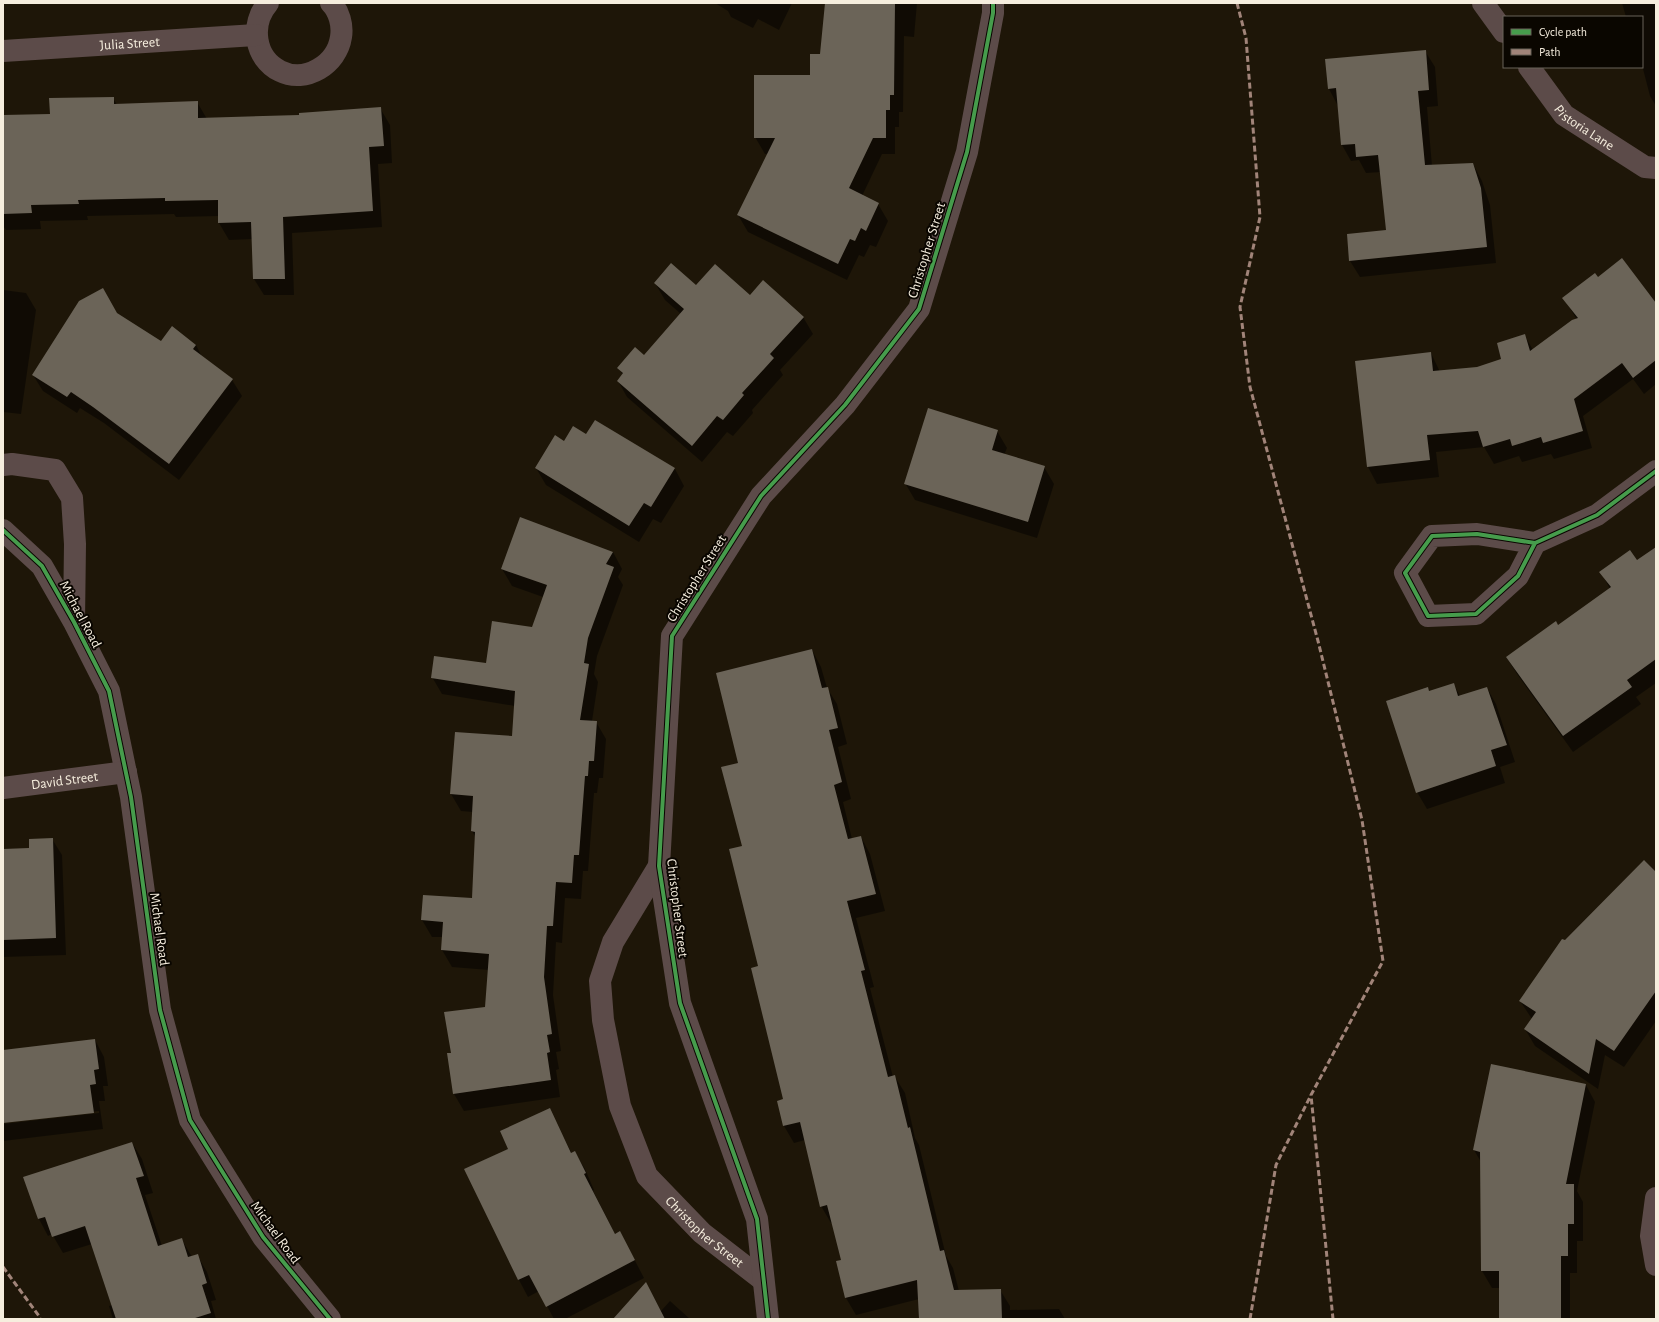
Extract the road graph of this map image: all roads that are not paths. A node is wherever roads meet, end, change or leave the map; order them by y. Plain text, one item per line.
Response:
1 (268, 3) edge
2 (331, 3) edge
3 (992, 3) edge
4 (1483, 3) edge
5 (1503, 31) edge
6 (256, 35) junction
7 (3, 51) edge
8 (1530, 68) edge
9 (1656, 168) edge
10 (3, 465) edge
11 (1656, 471) edge
12 (3, 530) edge
13 (1535, 542) junction
14 (74, 622) junction
15 (126, 772) junction
16 (3, 788) edge
17 (659, 866) junction
18 (1656, 1198) edge
19 (1656, 1265) edge
20 (763, 1280) junction
21 (330, 1319) edge
22 (768, 1319) edge

1 - 6 street
2 - 6 street
3 - 17 street, Christopher Street
4 - 5 street
6 - 7 street, Julia Street
8 - 9 street, Pistoria Lane
10 - 14 street, Michael Road
11 - 13 street
12 - 14 street, Michael Road
13 - 13 street
14 - 15 street, Michael Road
15 - 16 street, David Street
15 - 21 street, Michael Road
17 - 20 street, Christopher Street
17 - 20 street, Christopher Street
18 - 19 street
20 - 22 street, Christopher Street

